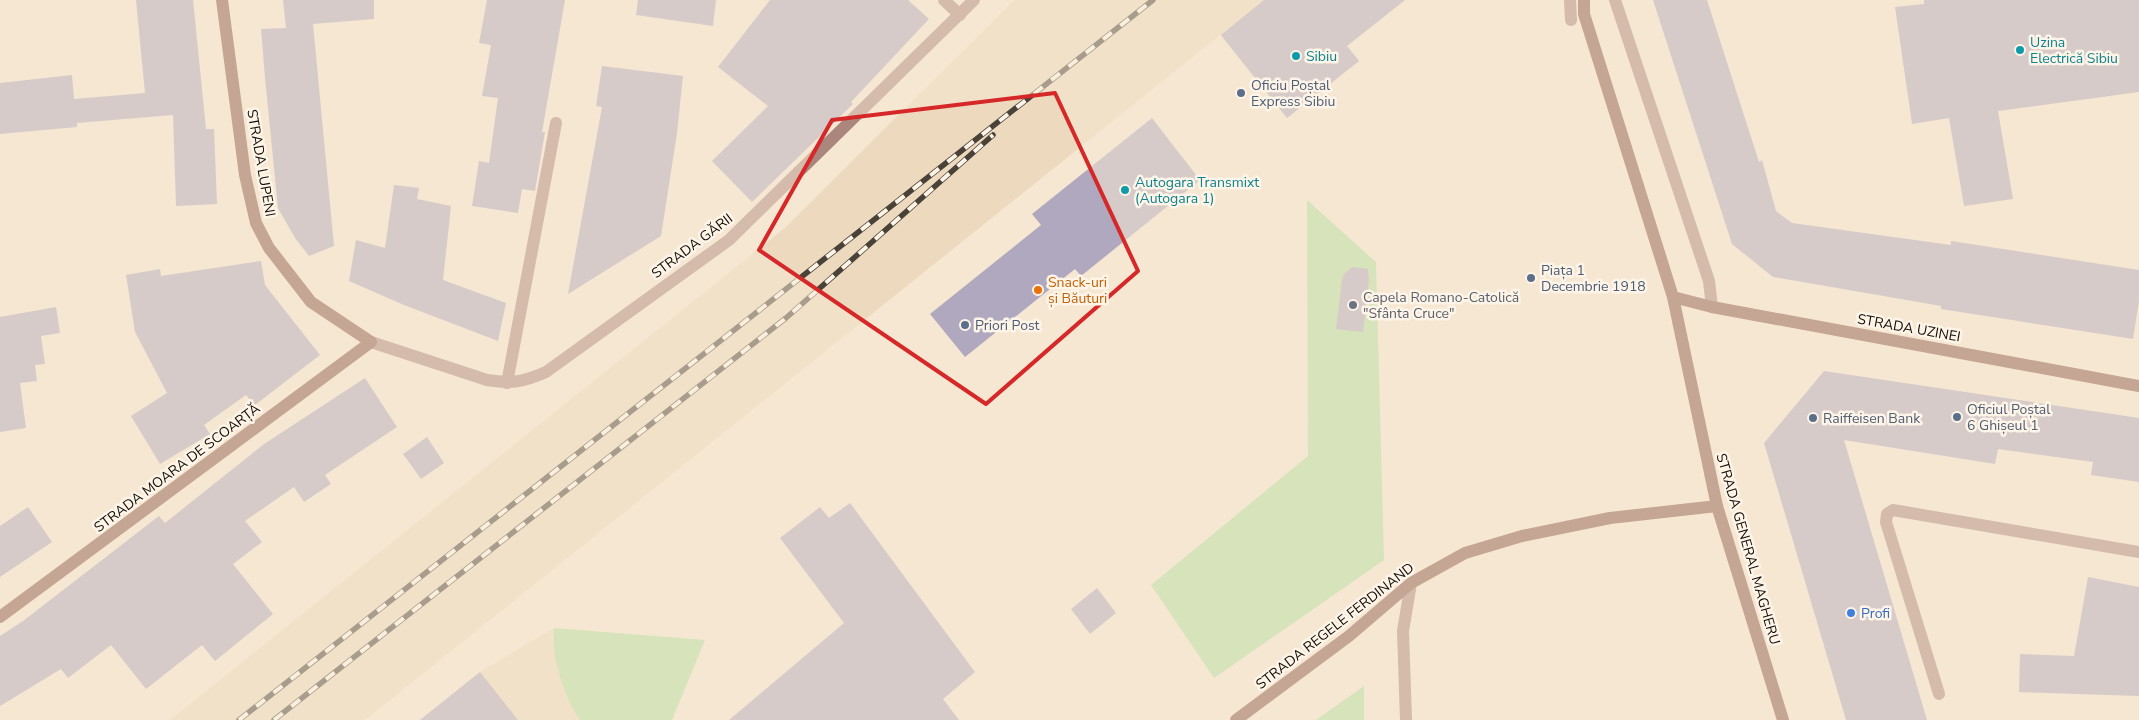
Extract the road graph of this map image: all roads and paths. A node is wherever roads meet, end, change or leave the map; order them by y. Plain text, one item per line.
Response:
1 (222, 0) edge
2 (944, 0) edge
3 (974, 0) edge
4 (1570, 0) edge
5 (1584, 0) edge
6 (1615, 0) edge
7 (960, 15) junction
8 (1571, 20) dead end
9 (556, 123) dead end
10 (1673, 297) junction
11 (1712, 307) junction
12 (371, 342) junction
13 (507, 383) junction
14 (2139, 386) edge
15 (1717, 506) junction
16 (2139, 552) edge
17 (1411, 583) junction
18 (0, 617) edge
19 (1939, 694) dead end
20 (1236, 720) edge
21 (1406, 720) edge
22 (1783, 720) edge

1 - 12 street, STRADA LUPENI
2 - 7 street
3 - 7 street, STRADA GĂRII
4 - 8 street
5 - 10 street
6 - 11 street
7 - 13 street, STRADA GĂRII
9 - 13 street
10 - 11 street, STRADA UZINEI
10 - 15 street, STRADA GENERAL MAGHERU
11 - 14 street, STRADA UZINEI
12 - 13 street, STRADA GĂRII
12 - 18 street, STRADA MOARA DE SCOARȚĂ
15 - 17 street, STRADA REGELE FERDINAND
15 - 22 street, STRADA GENERAL MAGHERU
16 - 19 street
17 - 20 street, STRADA REGELE FERDINAND
17 - 21 street

